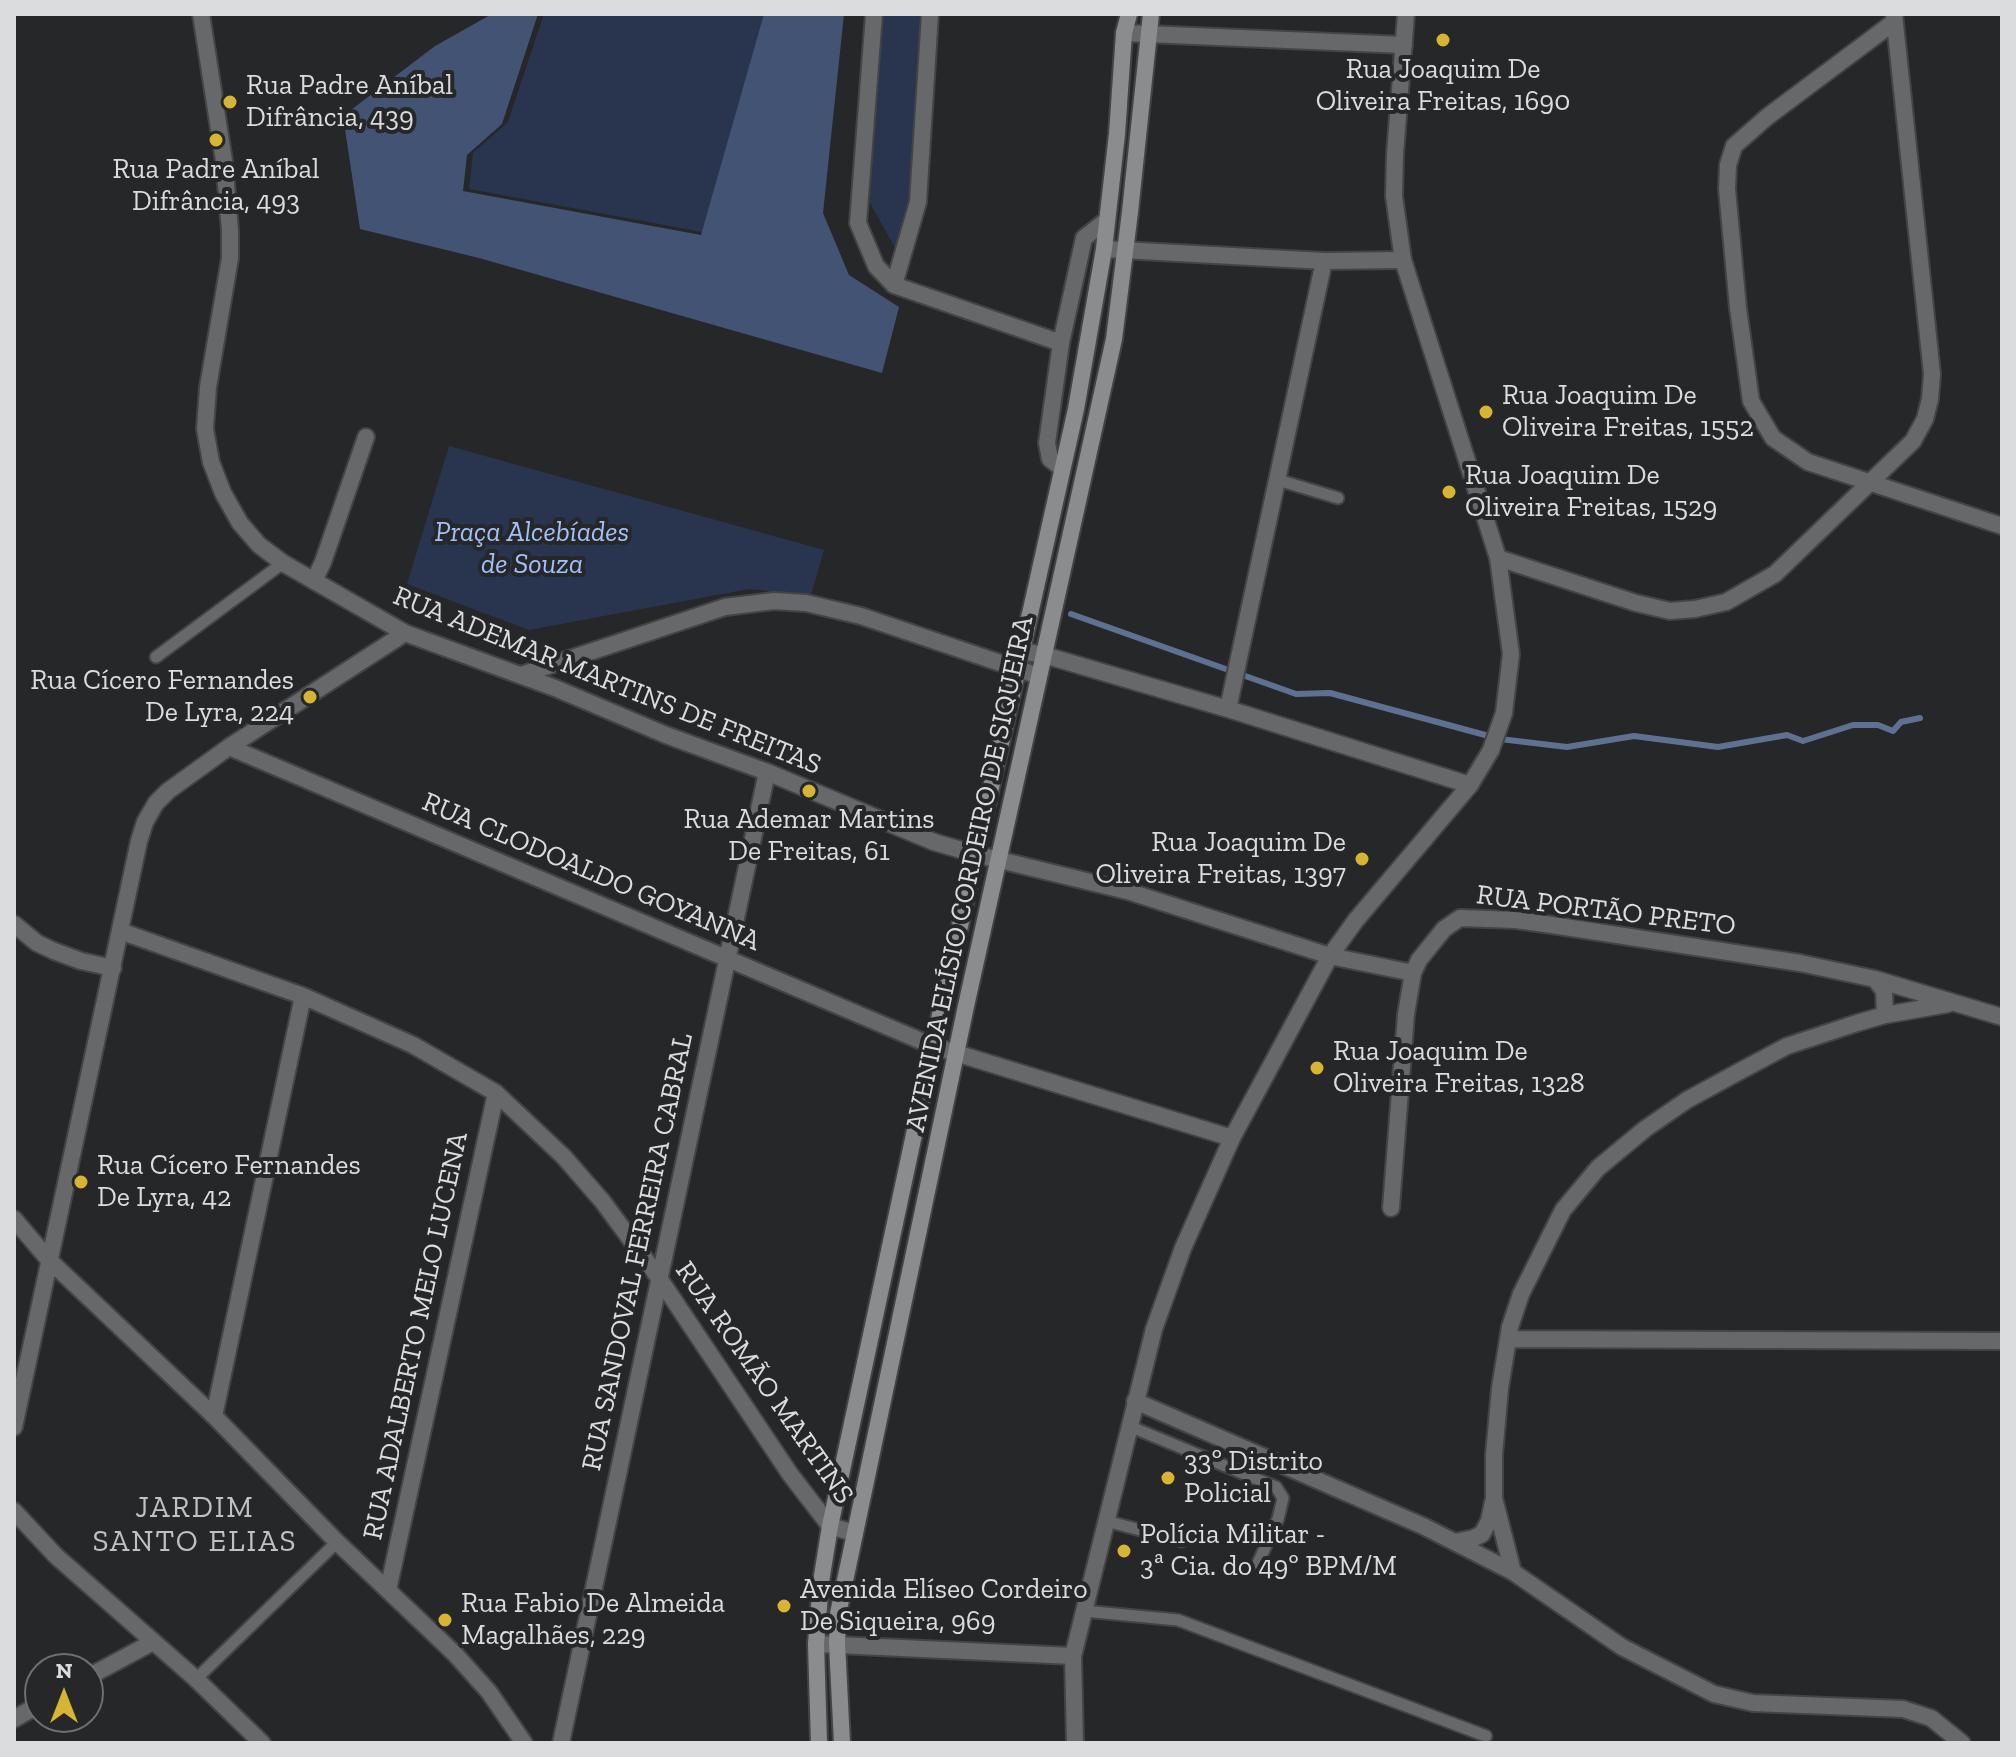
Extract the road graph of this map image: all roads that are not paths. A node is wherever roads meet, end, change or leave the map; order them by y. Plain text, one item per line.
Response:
1 (201, 14) edge
2 (874, 14) edge
3 (930, 14) edge
4 (1129, 14) edge
5 (1151, 14) edge
6 (1406, 14) edge
7 (1894, 18) edge
8 (1124, 33) junction
9 (1148, 36) junction
10 (1404, 45) junction
11 (1107, 220) junction
12 (1104, 249) junction
13 (1124, 250) junction
14 (1403, 260) junction
15 (1324, 261) junction
16 (894, 285) junction
17 (1061, 343) junction
18 (366, 437) dead end
19 (1062, 468) junction
20 (1278, 480) junction
21 (1872, 483) junction
22 (1338, 498) dead end
23 (2002, 526) edge
24 (1498, 558) junction
25 (283, 563) junction
26 (314, 581) junction
27 (405, 633) junction
28 (1021, 651) junction
29 (1044, 655) junction
30 (156, 657) dead end
31 (568, 659) junction
32 (1017, 670) junction
33 (521, 675) junction
34 (1039, 676) junction
35 (555, 688) junction
36 (1230, 701) junction
37 (229, 747) junction
38 (767, 772) junction
39 (1470, 785) junction
40 (975, 854) junction
41 (998, 860) junction
42 (14, 924) edge
43 (120, 931) junction
44 (1330, 956) junction
45 (727, 958) junction
46 (113, 968) junction
47 (1413, 973) junction
48 (1875, 979) junction
49 (303, 996) junction
50 (1953, 1003) junction
51 (1885, 1015) junction
52 (2002, 1017) edge
53 (933, 1046) junction
54 (956, 1054) junction
55 (496, 1093) junction
56 (1232, 1138) junction
57 (1391, 1208) dead end
58 (14, 1219) edge
59 (49, 1260) junction
60 (659, 1278) junction
61 (1508, 1339) junction
62 (2002, 1341) edge
63 (1135, 1401) junction
64 (214, 1416) junction
65 (1129, 1426) junction
66 (14, 1427) edge
67 (1494, 1498) junction
68 (14, 1511) edge
69 (1106, 1521) junction
70 (830, 1526) junction
71 (854, 1533) junction
72 (1182, 1541) dead end
73 (337, 1542) junction
74 (1455, 1542) junction
75 (1258, 1563) dead end
76 (1513, 1572) junction
77 (388, 1590) junction
78 (1084, 1611) junction
79 (153, 1642) junction
80 (837, 1643) junction
81 (816, 1644) junction
82 (1073, 1656) junction
83 (104, 1668) edge
84 (196, 1679) junction
85 (1486, 1736) dead end
86 (262, 1743) edge
87 (524, 1743) edge
88 (561, 1743) edge
89 (819, 1743) edge
90 (842, 1743) edge
91 (1075, 1743) edge
92 (1962, 1743) edge

1 - 25 street, RUA ADEMAR MARTINS DE FREITAS
2 - 16 street
3 - 16 street
4 - 8 main road, AVENIDA ELÍSIO CORDEIRO DE SIQUEIRA
5 - 9 main road, AVENIDA ELÍSIO CORDEIRO DE SIQUEIRA
6 - 10 street
7 - 21 street
7 - 21 street
8 - 9 street
8 - 11 main road, AVENIDA ELÍSIO CORDEIRO DE SIQUEIRA
9 - 10 street
9 - 13 main road, AVENIDA ELÍSIO CORDEIRO DE SIQUEIRA
10 - 14 street
11 - 12 main road, AVENIDA ELÍSIO CORDEIRO DE SIQUEIRA
11 - 17 street
12 - 13 street
12 - 19 main road, AVENIDA ELÍSIO CORDEIRO DE SIQUEIRA
13 - 15 street
13 - 29 main road, AVENIDA ELÍSIO CORDEIRO DE SIQUEIRA
14 - 15 street
14 - 24 street
15 - 20 street
16 - 17 street
17 - 19 street
18 - 26 street
19 - 28 main road, AVENIDA ELÍSIO CORDEIRO DE SIQUEIRA
20 - 22 lane
20 - 36 street
21 - 23 street
21 - 24 street
24 - 39 street
25 - 26 street, RUA ADEMAR MARTINS DE FREITAS
25 - 30 lane
26 - 27 street, RUA ADEMAR MARTINS DE FREITAS
27 - 33 street, RUA ADEMAR MARTINS DE FREITAS
27 - 37 street
28 - 29 street
28 - 32 main road, AVENIDA ELÍSIO CORDEIRO DE SIQUEIRA
29 - 34 main road, AVENIDA ELÍSIO CORDEIRO DE SIQUEIRA
29 - 36 street
31 - 32 street
31 - 33 street
31 - 35 street
32 - 34 street
32 - 40 main road, AVENIDA ELÍSIO CORDEIRO DE SIQUEIRA
33 - 35 street, RUA ADEMAR MARTINS DE FREITAS
34 - 41 main road, AVENIDA ELÍSIO CORDEIRO DE SIQUEIRA
35 - 38 street, RUA ADEMAR MARTINS DE FREITAS
36 - 39 street
37 - 43 street
37 - 45 street, RUA CLODOALDO GOYANNA
38 - 40 street, RUA ADEMAR MARTINS DE FREITAS
38 - 45 street, RUA SANDOVAL FERREIRA CABRAL
39 - 44 street
40 - 41 street, RUA ADEMAR MARTINS DE FREITAS
40 - 53 main road, AVENIDA ELÍSIO CORDEIRO DE SIQUEIRA
41 - 44 street, RUA ADEMAR MARTINS DE FREITAS
41 - 54 main road, AVENIDA ELÍSIO CORDEIRO DE SIQUEIRA
42 - 46 street
43 - 46 street
43 - 49 street, RUA ROMÃO MARTINS
44 - 47 street, RUA ADEMAR MARTINS DE FREITAS
44 - 56 street
45 - 53 street, RUA CLODOALDO GOYANNA
45 - 60 street, RUA SANDOVAL FERREIRA CABRAL
46 - 59 street
47 - 48 street, RUA PORTÃO PRETO
47 - 57 street, RUA PORTÃO PRETO
48 - 50 street, RUA PORTÃO PRETO
48 - 51 street
49 - 55 street, RUA ROMÃO MARTINS
49 - 64 street
50 - 51 street
50 - 52 street, RUA PORTÃO PRETO
51 - 61 street
53 - 54 street, RUA CLODOALDO GOYANNA
53 - 70 main road, AVENIDA ELÍSIO CORDEIRO DE SIQUEIRA
54 - 56 street, RUA CLODOALDO GOYANNA
54 - 71 main road, AVENIDA ELÍSIO CORDEIRO DE SIQUEIRA
55 - 60 street, RUA ROMÃO MARTINS
55 - 77 street, RUA ADALBERTO MELO LUCENA
56 - 63 street
58 - 59 street
59 - 64 street
59 - 66 street
60 - 70 street, RUA ROMÃO MARTINS
60 - 88 street, RUA SANDOVAL FERREIRA CABRAL
61 - 62 street
61 - 67 street
63 - 65 street
63 - 74 street
64 - 73 street
65 - 69 street
65 - 75 lane
67 - 74 street
67 - 76 street
68 - 79 street
69 - 72 lane
69 - 78 street
70 - 71 street, RUA ROMÃO MARTINS
70 - 81 main road, AVENIDA ELÍSIO CORDEIRO DE SIQUEIRA
71 - 80 main road, AVENIDA ELÍSIO CORDEIRO DE SIQUEIRA
73 - 77 street
73 - 84 lane
74 - 76 street
76 - 92 street
77 - 87 street
78 - 82 street
78 - 85 lane
79 - 83 street
79 - 84 street
80 - 81 street
80 - 82 street
80 - 90 main road, AVENIDA ELÍSIO CORDEIRO DE SIQUEIRA
81 - 89 main road, AVENIDA ELÍSIO CORDEIRO DE SIQUEIRA
82 - 91 street
84 - 86 street

